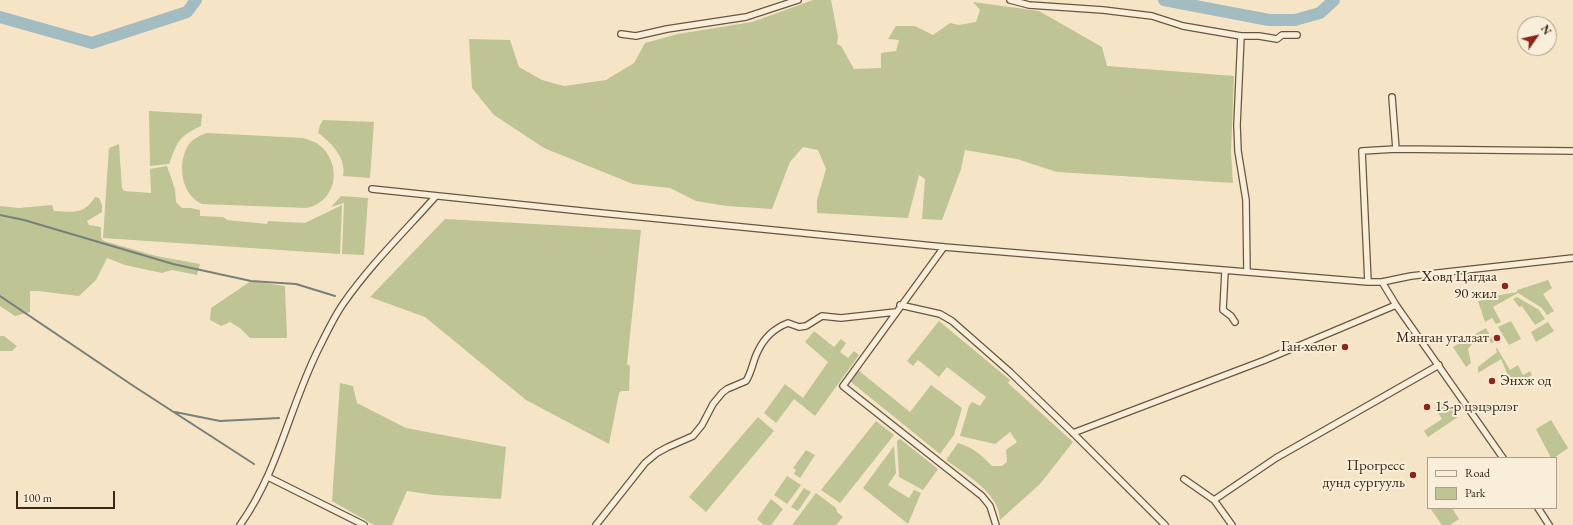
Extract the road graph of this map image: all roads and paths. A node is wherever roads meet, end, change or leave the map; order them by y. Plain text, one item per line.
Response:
1 (798, 0) edge
2 (1010, 0) edge
3 (622, 34) dead end
4 (1297, 35) dead end
5 (1241, 36) junction
6 (1392, 97) dead end
7 (1396, 149) junction
8 (1573, 150) edge
9 (372, 189) dead end
10 (436, 196) junction
11 (944, 247) junction
12 (1573, 258) edge
13 (1225, 271) junction
14 (1247, 272) junction
15 (1368, 282) junction
16 (1382, 282) junction
17 (900, 305) junction
18 (1396, 305) junction
19 (896, 312) junction
20 (1235, 322) dead end
21 (1439, 365) junction
22 (1073, 433) junction
23 (1502, 457) edge
24 (268, 477) junction
25 (1184, 480) dead end
26 (1214, 500) junction
27 (1539, 509) edge
28 (240, 525) edge
29 (364, 525) edge
30 (596, 525) edge
31 (996, 525) edge
32 (1165, 525) edge
33 (1232, 525) edge
34 (1549, 525) edge

1 - 3 street
2 - 5 street
4 - 5 street
5 - 14 street
6 - 7 street
7 - 8 street
7 - 15 street
9 - 10 street
10 - 11 street
10 - 24 street
11 - 13 street
11 - 17 street
12 - 16 street
13 - 14 street
13 - 20 street
14 - 15 street
15 - 16 street
16 - 18 street
17 - 19 street
17 - 22 street
18 - 21 street
18 - 22 street
19 - 30 street
19 - 31 street
21 - 23 street
21 - 26 street
22 - 32 street
24 - 28 street
24 - 29 street
25 - 26 street
26 - 33 street
27 - 34 street

